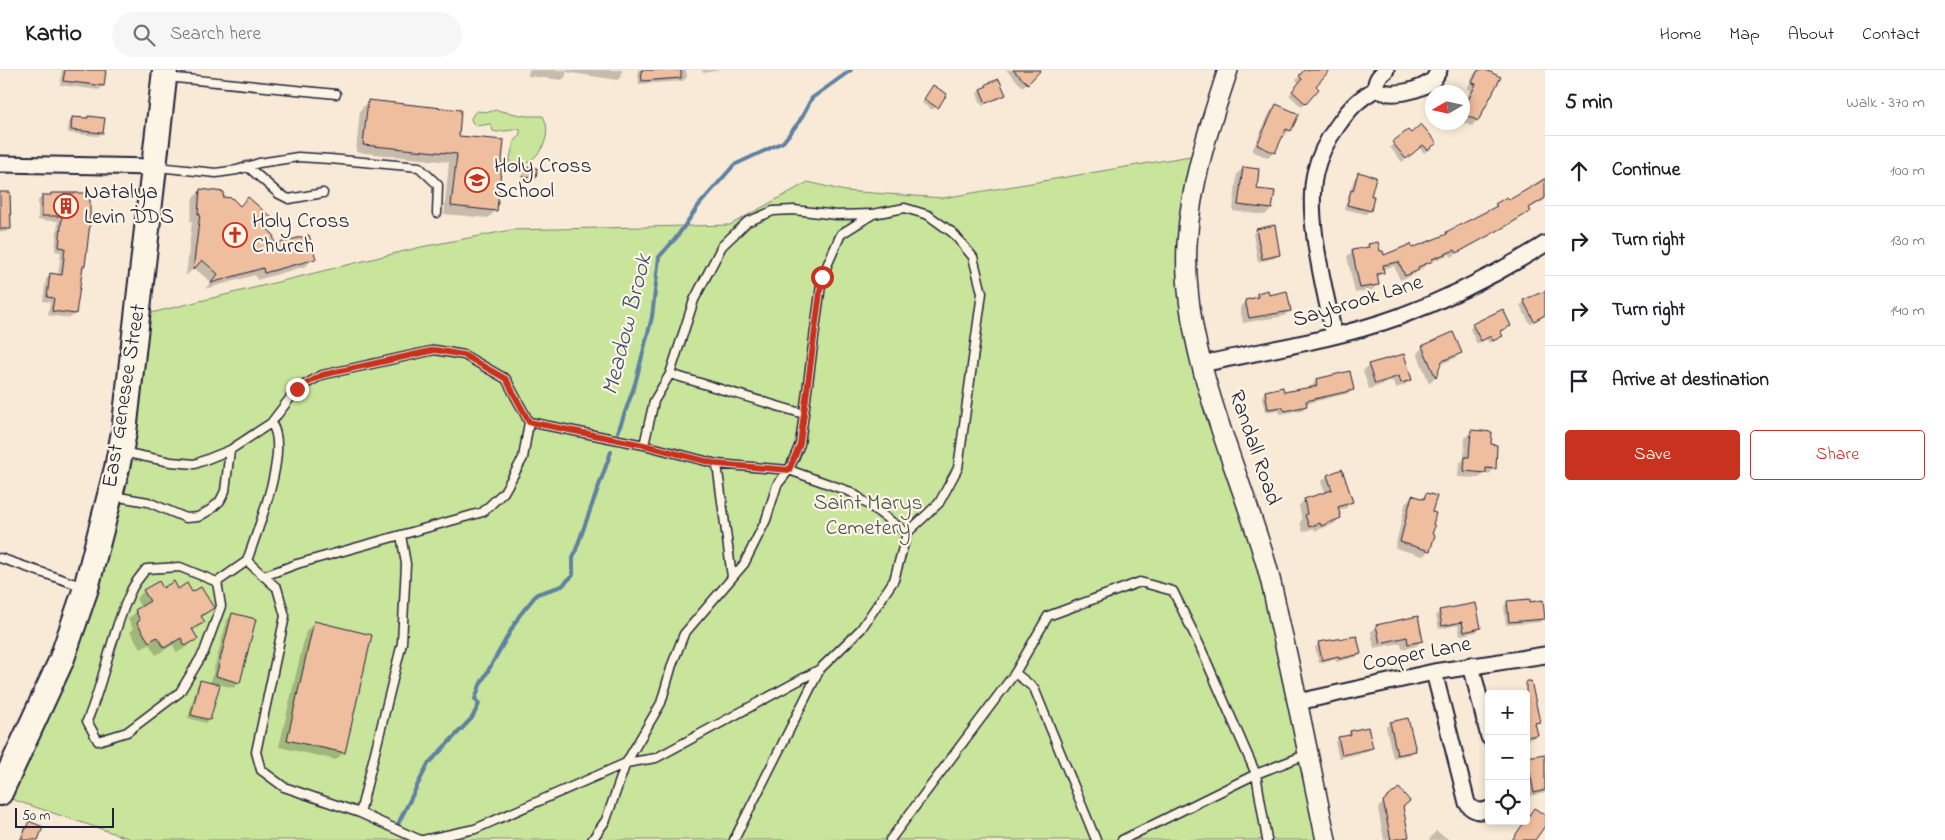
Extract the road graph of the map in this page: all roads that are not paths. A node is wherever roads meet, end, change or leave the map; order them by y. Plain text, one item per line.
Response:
1 (1228, 70) edge
2 (1386, 70) edge
3 (1439, 70) edge
4 (165, 74) edge
5 (1376, 89) junction
6 (336, 94) dead end
7 (0, 164) edge
8 (248, 166) junction
9 (155, 167) junction
10 (322, 193) dead end
11 (437, 213) dead end
12 (873, 214) junction
13 (1545, 244) edge
14 (1334, 335) junction
15 (1202, 364) junction
16 (670, 374) junction
17 (804, 414) junction
18 (529, 422) junction
19 (271, 423) junction
20 (644, 445) junction
21 (230, 450) junction
22 (120, 451) junction
23 (717, 464) junction
24 (789, 470) junction
25 (110, 496) junction
26 (908, 533) junction
27 (401, 535) junction
28 (0, 558) edge
29 (248, 561) junction
30 (264, 576) junction
31 (732, 577) junction
32 (217, 582) junction
33 (86, 588) junction
34 (1545, 655) edge
35 (1471, 665) junction
36 (820, 669) junction
37 (1434, 672) junction
38 (1015, 673) junction
39 (1298, 702) junction
40 (1488, 735) edge
41 (1308, 754) junction
42 (626, 764) junction
43 (1256, 774) junction
44 (0, 793) edge
45 (1485, 810) edge
46 (360, 813) junction
47 (421, 840) edge
48 (592, 840) edge
49 (734, 840) edge
50 (890, 840) edge
51 (1096, 840) edge
52 (1122, 840) edge
53 (1267, 840) edge
54 (1326, 840) edge

1 - 15 street, Randall Road
2 - 5 street
3 - 5 street
4 - 6 lane
4 - 9 main road, East Genesee Street
5 - 14 street
7 - 9 street
8 - 9 lane
8 - 10 lane
8 - 11 lane
9 - 22 main road, East Genesee Street
12 - 16 lane
12 - 17 lane
12 - 26 lane
13 - 14 street, Saybrook Lane
14 - 15 street, Saybrook Lane
15 - 39 street, Randall Road
16 - 17 lane
16 - 20 lane
17 - 24 lane
18 - 19 lane
18 - 20 lane
18 - 27 lane
19 - 21 lane
19 - 29 lane
20 - 23 lane
21 - 22 lane
21 - 25 lane
22 - 25 main road, East Genesee Street
23 - 24 lane
23 - 31 lane
24 - 26 lane
24 - 31 lane
25 - 33 main road, East Genesee Street
26 - 36 lane
27 - 30 lane
27 - 46 lane
28 - 33 lane
29 - 30 lane
29 - 32 lane
30 - 46 lane
31 - 42 lane
32 - 32 lane
33 - 44 main road, East Genesee Street
34 - 35 street, Cooper Lane
35 - 37 street, Cooper Lane
35 - 40 street
36 - 42 lane
36 - 49 lane
37 - 39 street, Cooper Lane
37 - 45 street
38 - 43 lane
38 - 50 lane
38 - 51 lane
39 - 41 street, Randall Road
41 - 43 lane
41 - 54 street, Randall Road
42 - 47 lane
42 - 48 lane
43 - 52 lane
43 - 53 lane
46 - 47 lane

